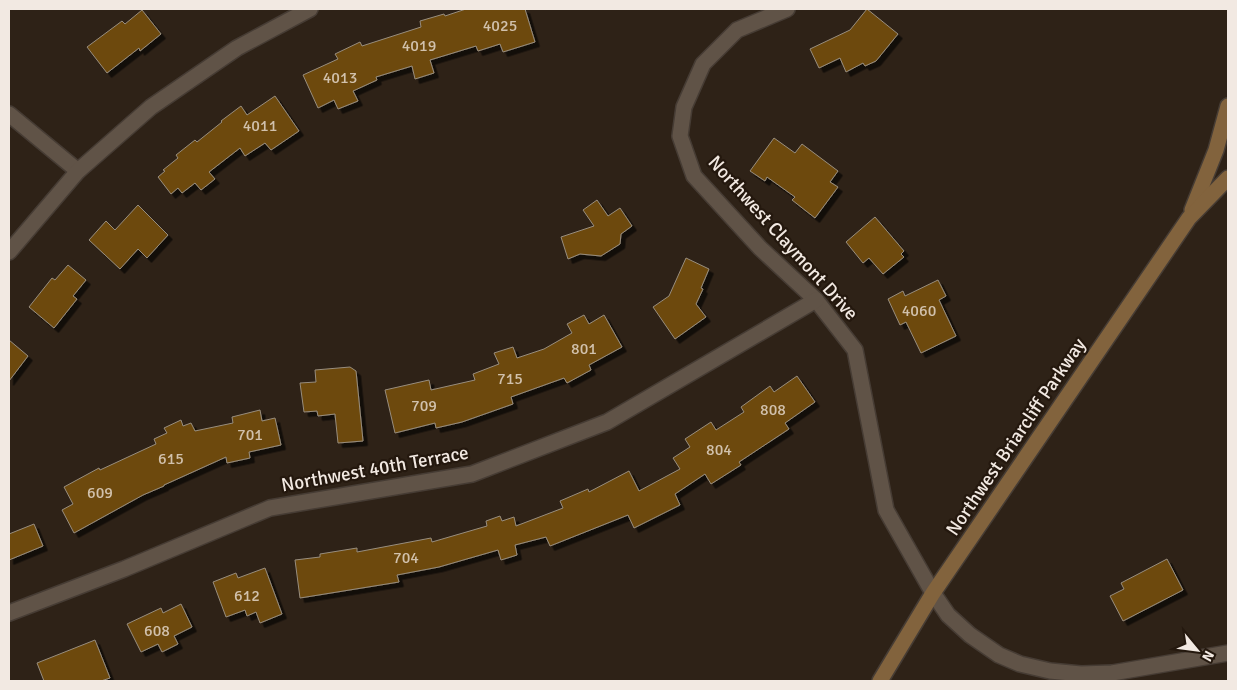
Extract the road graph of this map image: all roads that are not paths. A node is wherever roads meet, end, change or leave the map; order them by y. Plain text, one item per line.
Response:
1 (310, 9) edge
2 (788, 9) edge
3 (1228, 106) edge
4 (9, 114) edge
5 (78, 172) junction
6 (1228, 178) edge
7 (1189, 218) junction
8 (9, 252) edge
9 (816, 300) junction
10 (933, 593) junction
11 (9, 614) edge
12 (1228, 653) edge
13 (880, 681) edge

1 - 5 street
2 - 9 street, Northwest Claymont Drive
3 - 7 main road, Northwest Briarcliff Parkway
4 - 5 street
5 - 8 street
6 - 7 main road, Northwest Briarcliff Parkway
7 - 10 main road, Northwest Briarcliff Parkway
9 - 10 street, Northwest Claymont Drive
9 - 11 street, Northwest 40th Terrace
10 - 12 street, Northwest Claymont Drive
10 - 13 main road, Northwest Briarcliff Parkway

